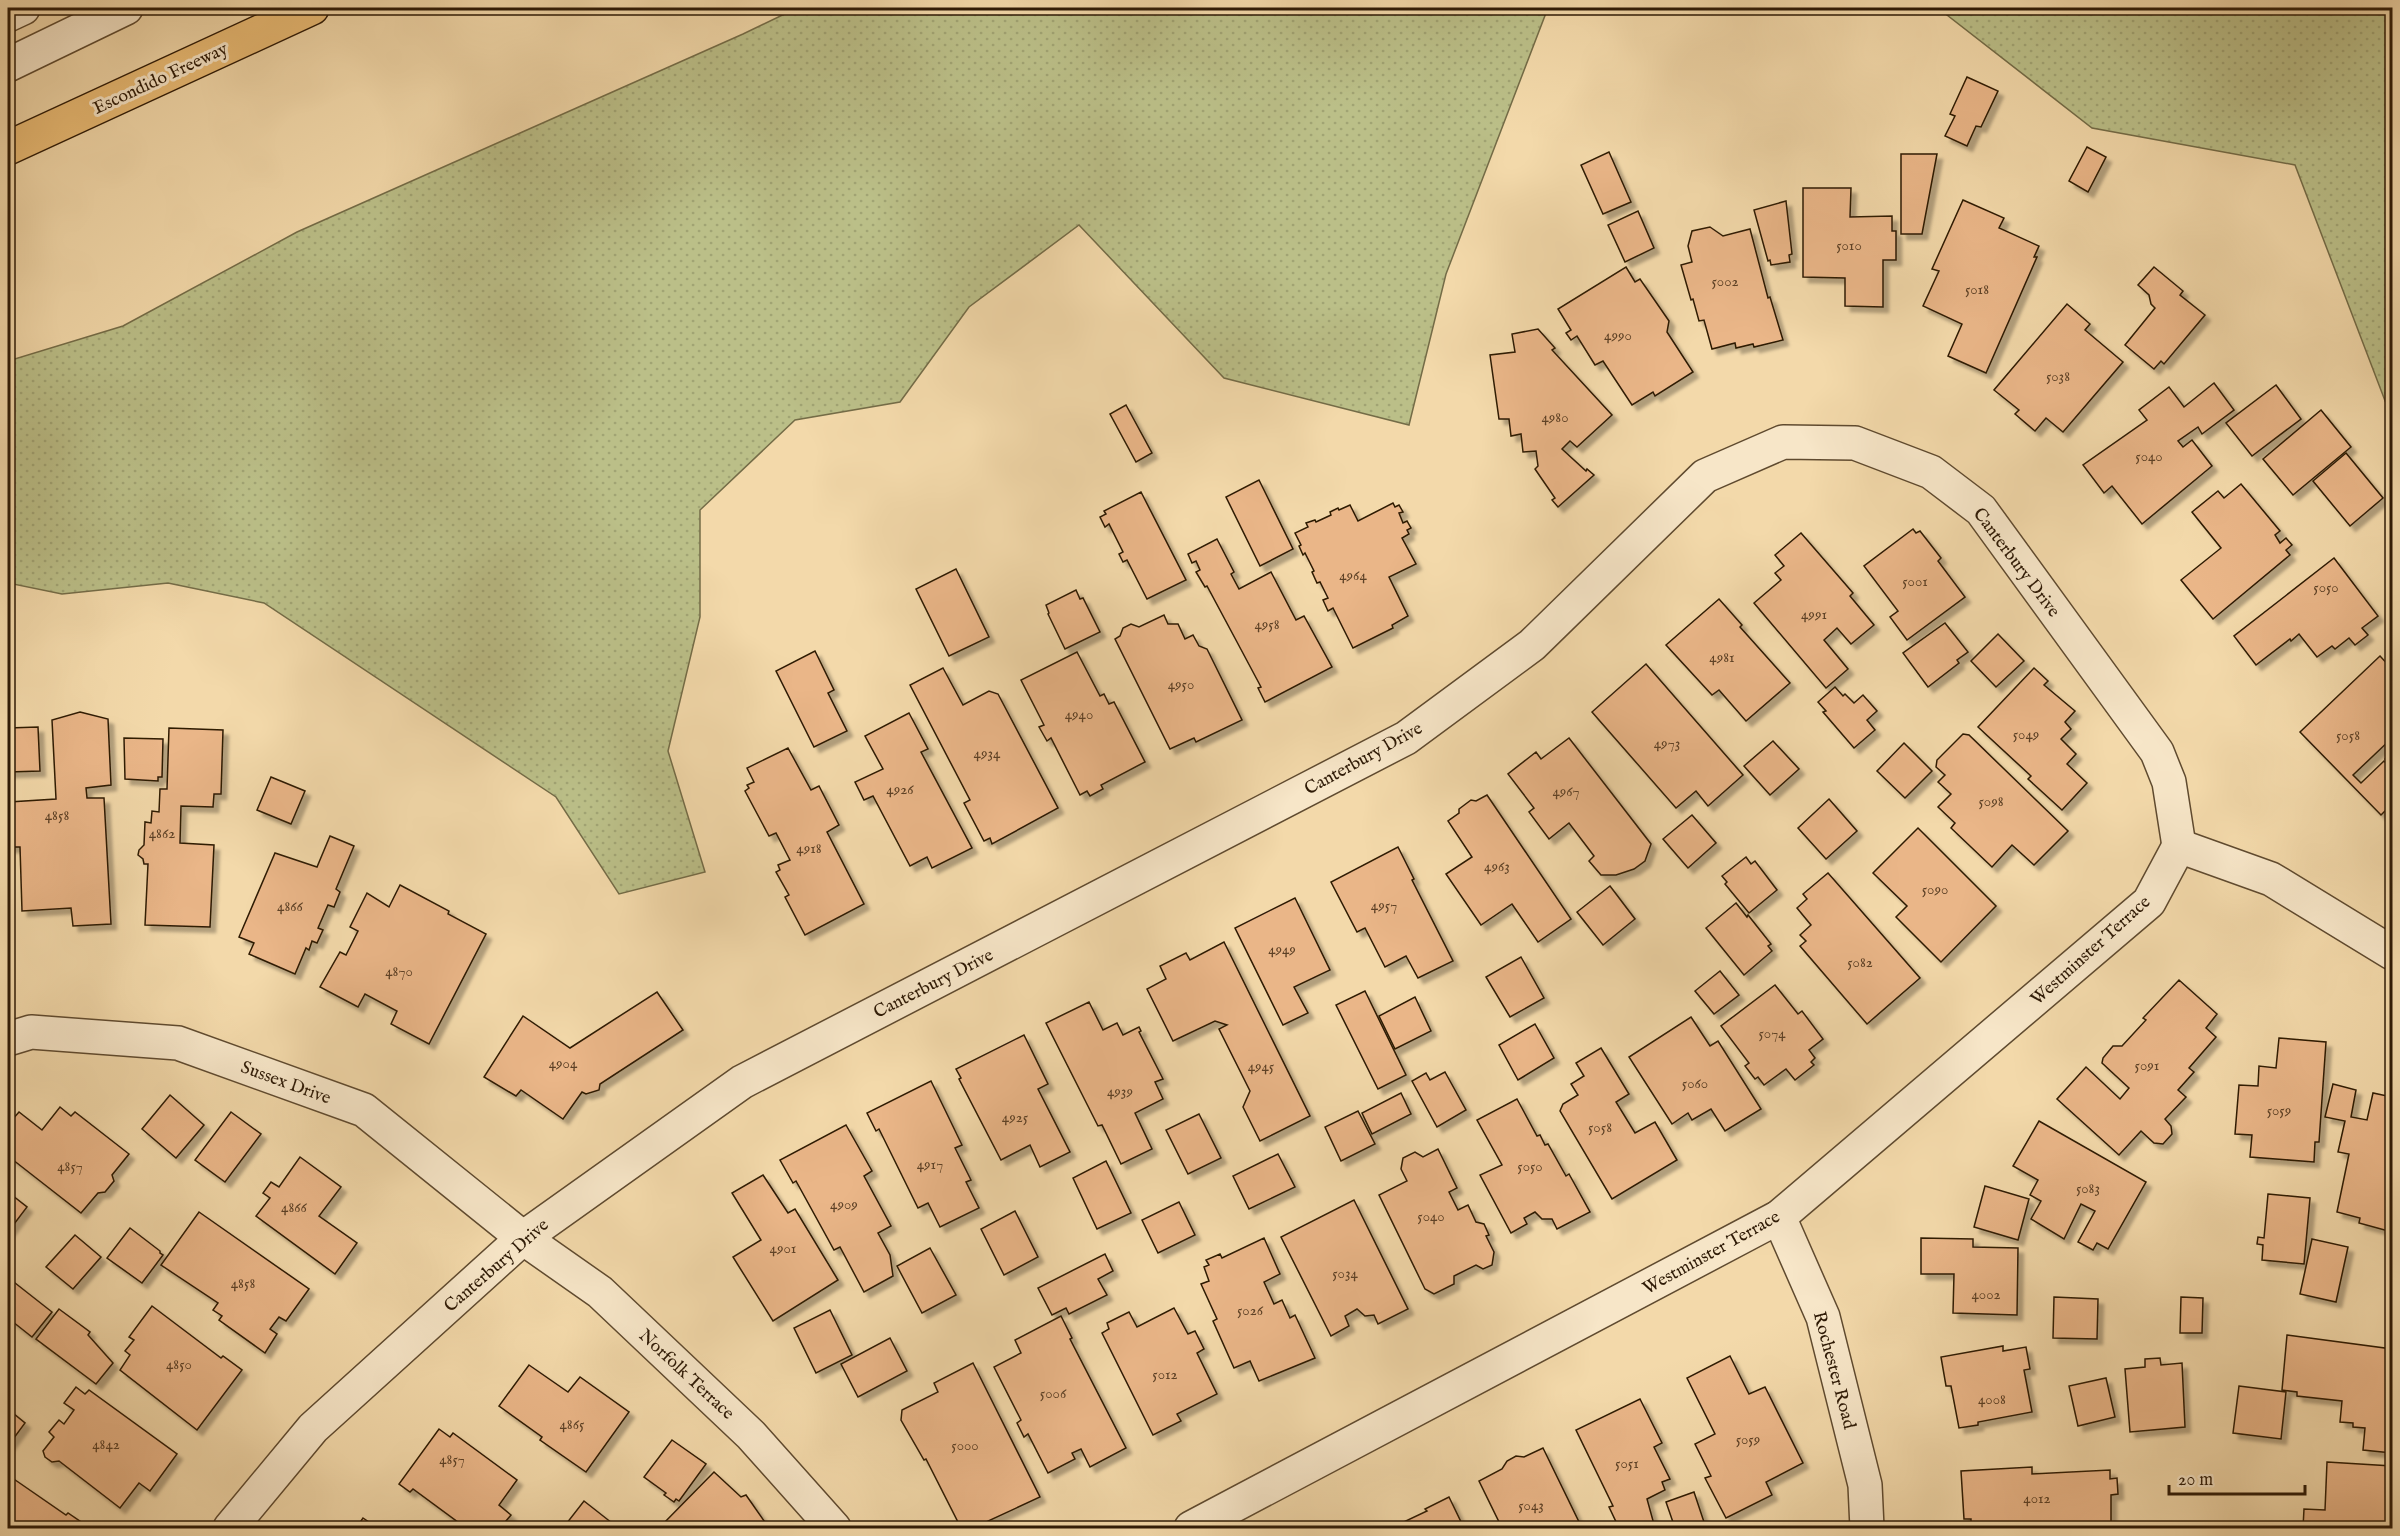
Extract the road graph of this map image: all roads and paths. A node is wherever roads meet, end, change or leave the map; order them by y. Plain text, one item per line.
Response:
1 (23, 8) edge
2 (126, 8) edge
3 (312, 8) edge
4 (8, 15) edge
5 (8, 65) edge
6 (8, 148) edge
7 (2179, 846) junction
8 (2392, 953) edge
9 (8, 1039) edge
10 (1779, 1217) junction
11 (523, 1238) junction
12 (230, 1528) edge
13 (834, 1528) edge
14 (1191, 1528) edge
15 (1867, 1528) edge

1 - 4 street
2 - 5 street
3 - 6 highway, Escondido Freeway
7 - 8 street
7 - 10 street, Westminster Terrace
7 - 11 street, Canterbury Drive
9 - 11 street, Sussex Drive
10 - 14 street, Westminster Terrace
10 - 15 street, Rochester Road
11 - 12 street, Canterbury Drive
11 - 13 street, Norfolk Terrace

